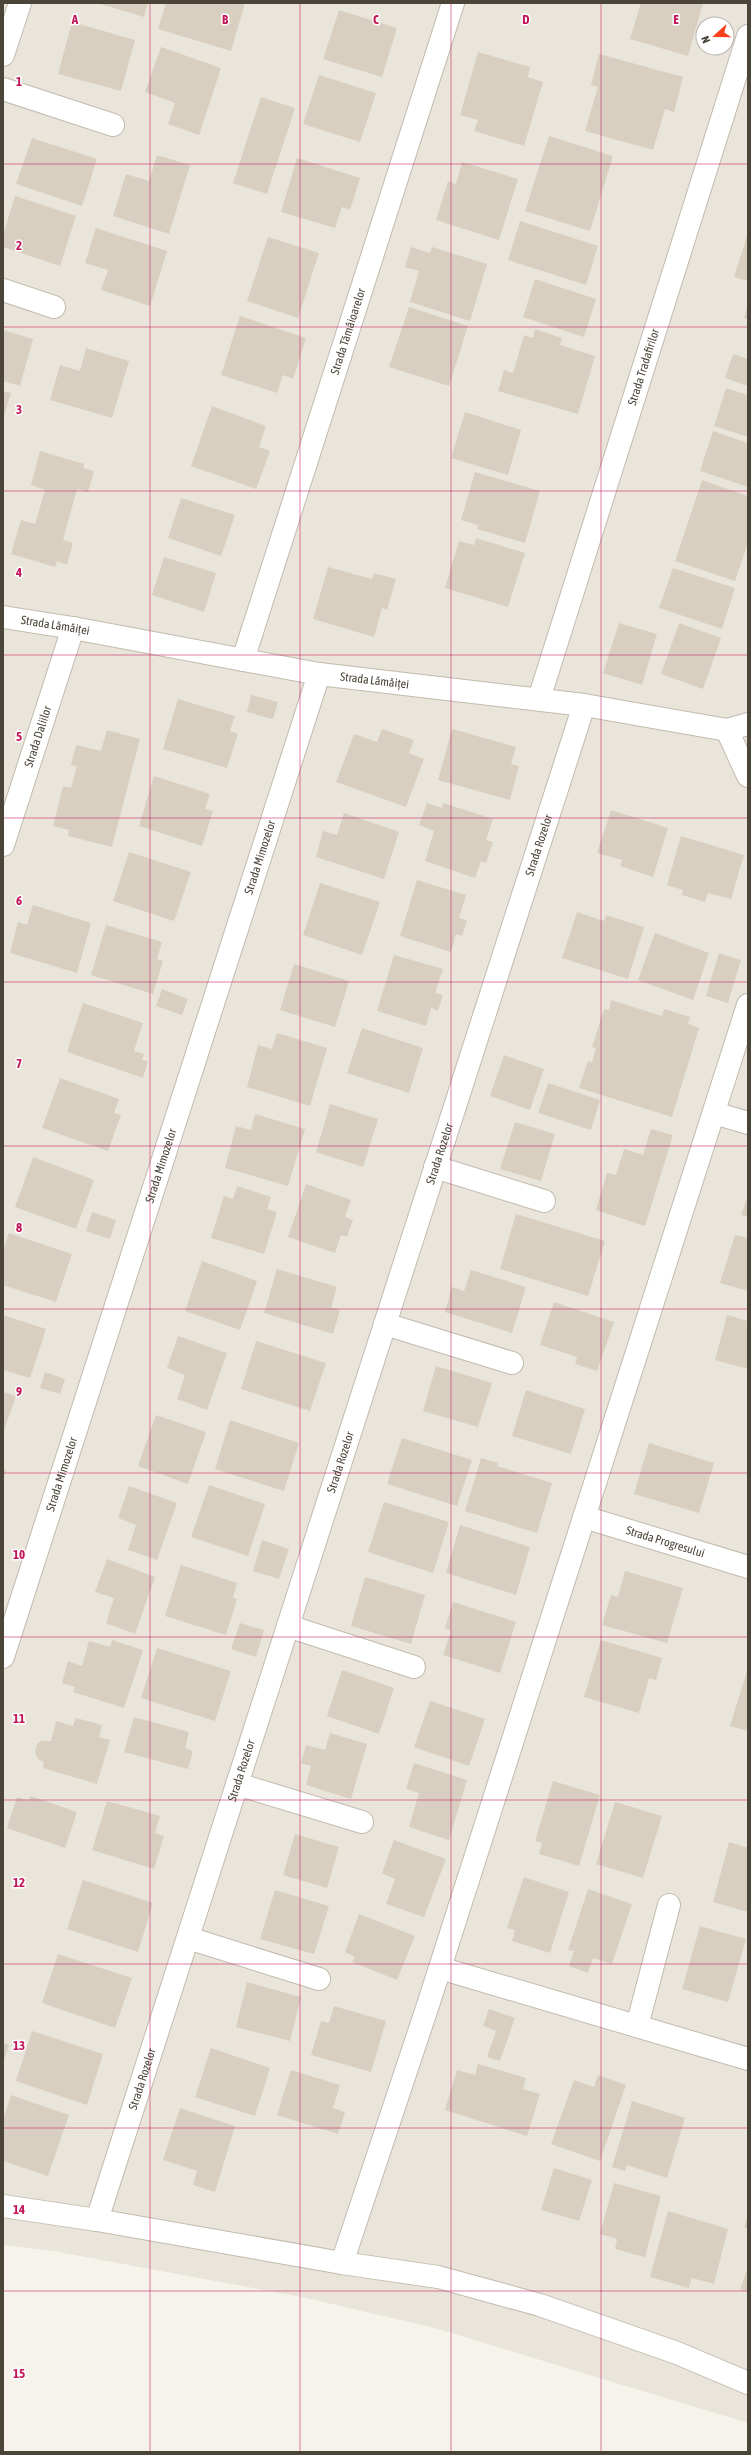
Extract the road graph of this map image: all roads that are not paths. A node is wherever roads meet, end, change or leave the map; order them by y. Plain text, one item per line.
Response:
1 (20, 3) edge
2 (453, 3) edge
3 (748, 36) edge
4 (3, 54) edge
5 (3, 90) edge
6 (113, 125) dead end
7 (3, 290) edge
8 (54, 307) dead end
9 (3, 616) edge
10 (73, 628) junction
11 (243, 660) junction
12 (319, 674) junction
13 (539, 699) junction
14 (584, 705) junction
15 (748, 724) edge
16 (727, 730) junction
17 (748, 776) edge
18 (3, 845) edge
19 (748, 1005) edge
20 (714, 1113) junction
21 (748, 1123) edge
22 (435, 1168) junction
23 (544, 1201) dead end
24 (385, 1324) junction
25 (512, 1362) dead end
26 (584, 1517) junction
27 (748, 1566) edge
28 (288, 1626) junction
29 (3, 1657) edge
30 (414, 1667) dead end
31 (237, 1784) junction
32 (362, 1822) dead end
33 (669, 1905) dead end
34 (188, 1938) junction
35 (440, 1968) junction
36 (319, 1979) dead end
37 (637, 2026) junction
38 (748, 2059) edge
39 (3, 2206) edge
40 (97, 2220) junction
41 (342, 2263) junction
42 (748, 2383) edge

1 - 4 street
2 - 11 street, Strada Tămâioarelor
3 - 13 street, Strada Tradafirilor
5 - 6 street
7 - 8 street
9 - 10 street, Strada Lămâiței
10 - 11 street, Strada Lămâiței
10 - 18 street, Strada Daliilor
11 - 12 street, Strada Lămâiței
12 - 13 street, Strada Lămâiței
12 - 29 street, Strada Mimozelor
13 - 14 street, Strada Lămâiței
14 - 16 street, Strada Lămâiței
14 - 22 street, Strada Rozelor
15 - 16 street, Strada Lămâiței
16 - 17 street
19 - 20 street
20 - 21 street
20 - 26 street
22 - 23 street
22 - 24 street, Strada Rozelor
24 - 25 street
24 - 28 street, Strada Rozelor
26 - 27 street, Strada Progresului
26 - 35 street
28 - 30 street
28 - 31 street, Strada Rozelor
31 - 32 street
31 - 34 street, Strada Rozelor
33 - 37 street
34 - 36 street
34 - 40 street, Strada Rozelor
35 - 37 street
35 - 41 street
37 - 38 street
39 - 40 street
40 - 41 street
41 - 42 street

